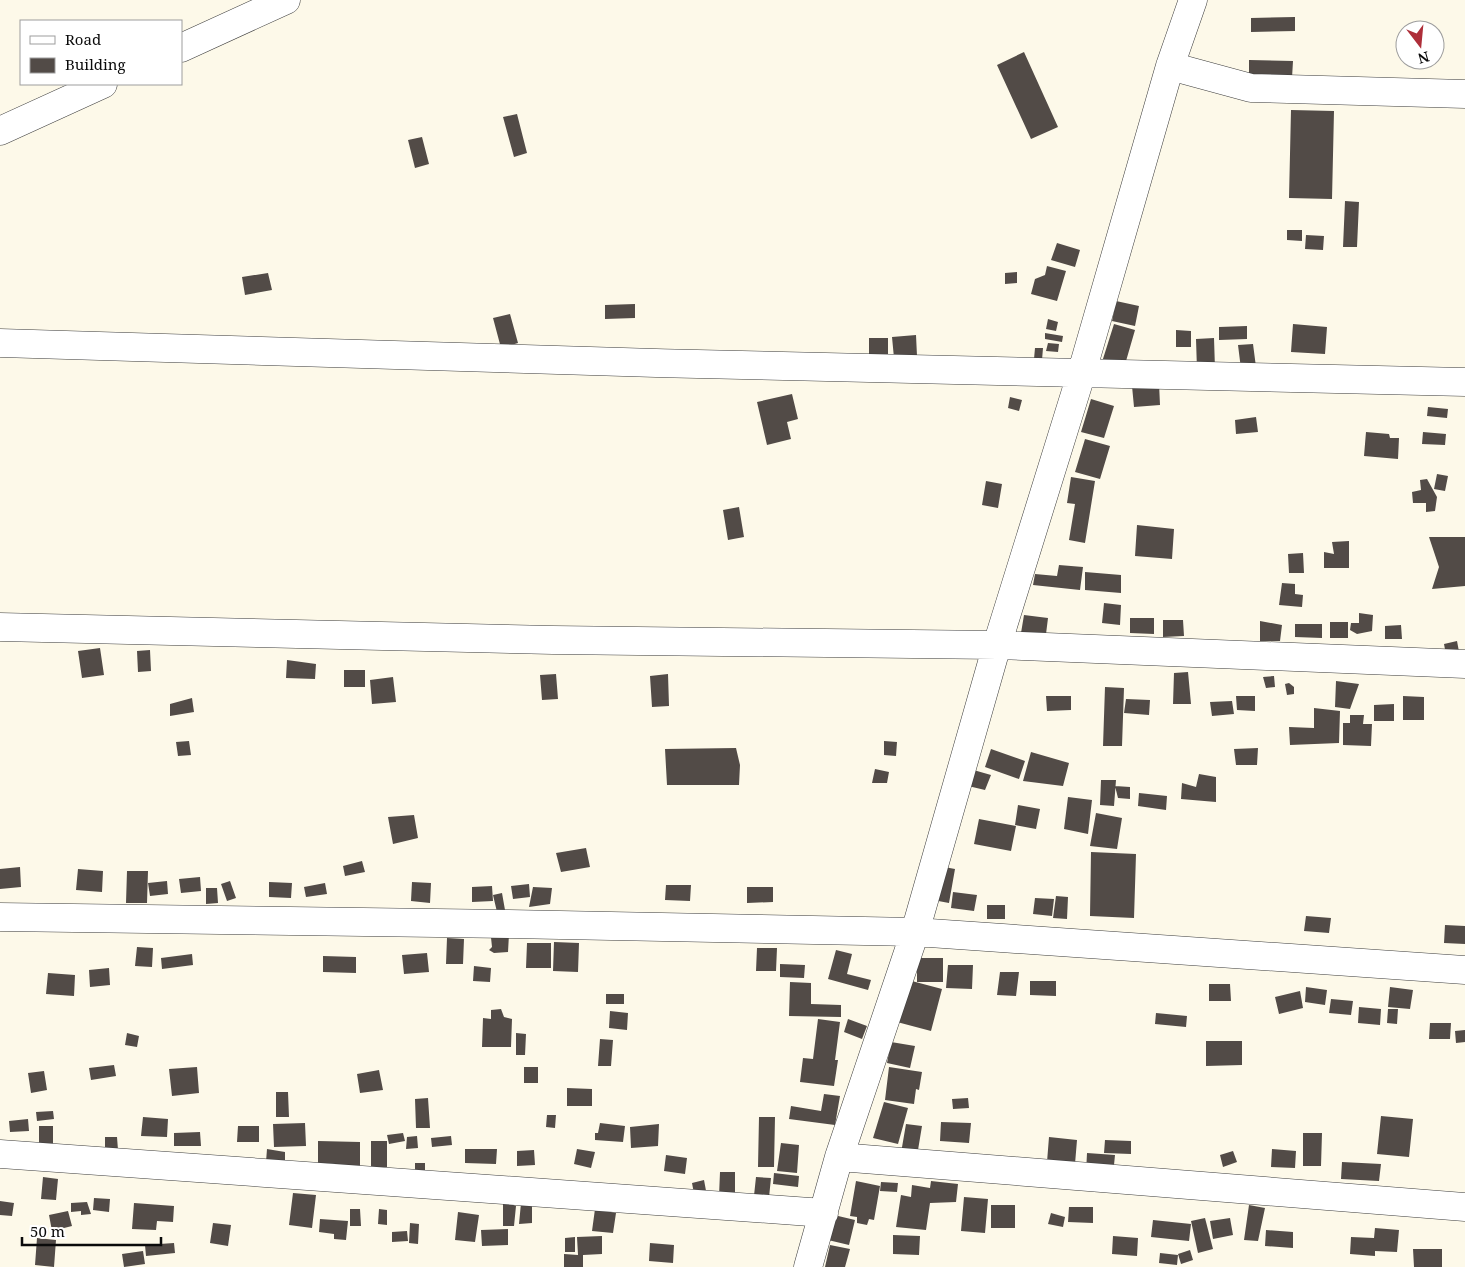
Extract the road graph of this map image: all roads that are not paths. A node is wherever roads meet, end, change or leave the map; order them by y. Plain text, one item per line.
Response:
1 (286, 0) edge
2 (1193, 0) edge
3 (182, 48) edge
4 (1170, 66) junction
5 (100, 85) edge
6 (1465, 94) edge
7 (0, 131) edge
8 (0, 343) edge
9 (1081, 375) junction
10 (1465, 382) edge
11 (0, 627) edge
12 (997, 645) junction
13 (1465, 664) edge
14 (0, 917) edge
15 (915, 932) junction
16 (1465, 970) edge
17 (0, 1154) edge
18 (839, 1157) junction
19 (1465, 1207) edge
20 (824, 1213) junction
21 (808, 1267) edge

1 - 3 street
2 - 4 street
4 - 6 street
4 - 9 street
5 - 7 street
8 - 9 street
9 - 10 street
9 - 12 street
11 - 12 street
12 - 13 street
12 - 15 street
14 - 15 street
15 - 16 street
15 - 18 street
17 - 20 street
18 - 19 street
18 - 20 street
20 - 21 street

